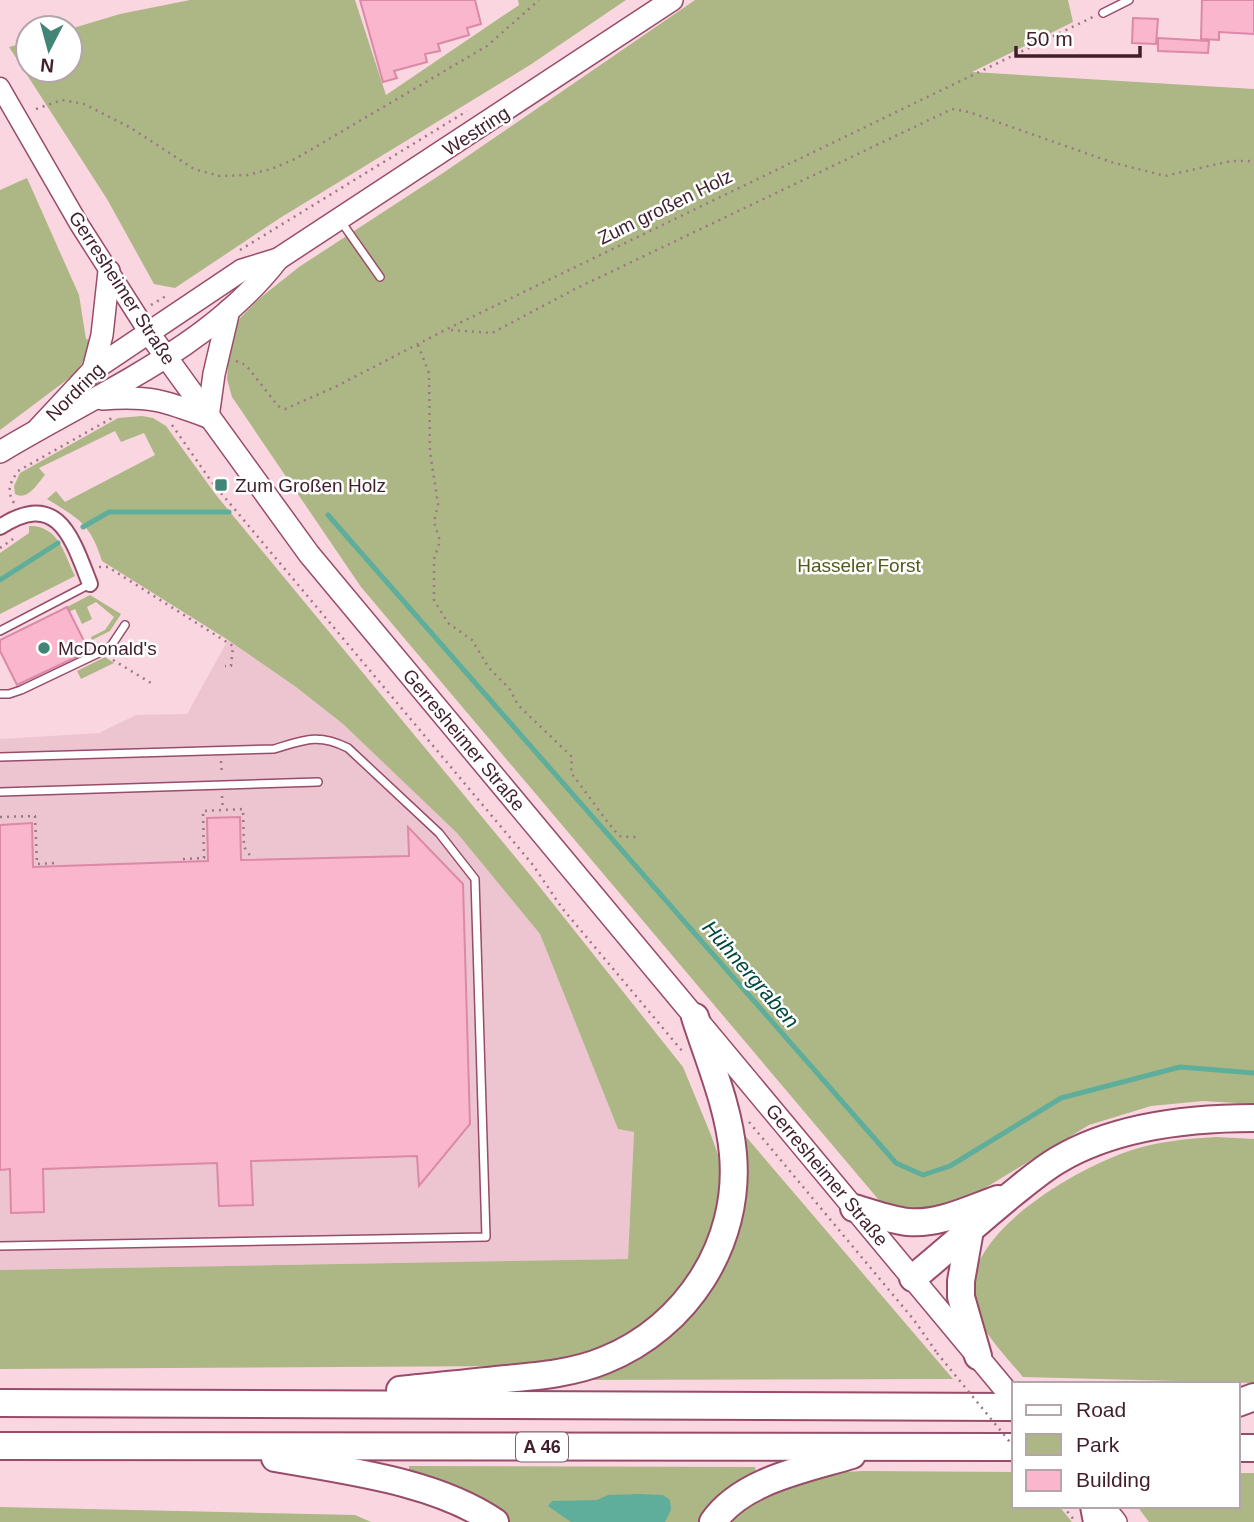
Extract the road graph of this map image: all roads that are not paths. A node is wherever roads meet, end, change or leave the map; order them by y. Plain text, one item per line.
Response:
1 (672, 0) edge
2 (1129, 0) edge
3 (1103, 12) road end
4 (1, 91) edge
5 (339, 220) junction
6 (278, 260) junction
7 (109, 271) junction
8 (380, 277) dead end
9 (229, 310) junction
10 (148, 332) junction
11 (165, 357) junction
12 (93, 370) junction
13 (96, 400) junction
14 (208, 417) junction
15 (38, 429) junction
16 (0, 452) edge
17 (0, 527) edge
18 (90, 584) joint
19 (125, 625) dead end
20 (0, 631) edge
21 (0, 694) edge
22 (0, 757) edge
23 (318, 782) dead end
24 (0, 792) edge
25 (695, 1017) junction
26 (1254, 1118) edge
27 (1013, 1194) junction
28 (855, 1208) junction
29 (970, 1230) junction
30 (0, 1245) edge
31 (913, 1278) junction
32 (978, 1356) junction
33 (1012, 1398) edge
34 (0, 1403) edge
35 (264, 1404) junction
36 (1012, 1407) edge
37 (208, 1445) junction
38 (0, 1446) edge
39 (877, 1447) junction
40 (1012, 1447) edge
41 (1105, 1508) edge
42 (495, 1522) edge
43 (713, 1522) edge
44 (1116, 1522) edge

1 - 5 main road, Westring
2 - 3 lane
4 - 7 street, Gerresheimer Straße
5 - 6 main road, Westring
5 - 8 lane
6 - 9 main road, Westring
6 - 10 main road, Westring
7 - 10 street, Gerresheimer Straße
7 - 12 main road
9 - 11 main road, Westring
9 - 14 main road
10 - 11 main road, Gerresheimer Straße
10 - 12 main road, Nordring
11 - 13 main road, Nordring
11 - 14 main road, Gerresheimer Straße
12 - 15 main road, Nordring
13 - 14 main road
13 - 15 main road, Nordring
14 - 25 main road, Gerresheimer Straße
15 - 16 main road, Nordring
17 - 18 street
18 - 20 lane
19 - 21 lane
22 - 30 lane
23 - 24 lane
25 - 28 main road, Gerresheimer Straße
25 - 35 highway
26 - 27 highway
27 - 28 highway
27 - 29 highway
28 - 31 main road, Gerresheimer Straße
29 - 31 highway
29 - 32 highway
31 - 32 main road, Gerresheimer Straße
32 - 33 main road, Gerresheimer Straße
34 - 35 highway, A 46
35 - 36 highway, A 46
37 - 38 highway, A 46
37 - 39 highway, A 46
37 - 42 highway
39 - 40 highway, A 46
39 - 43 highway
41 - 44 main road

